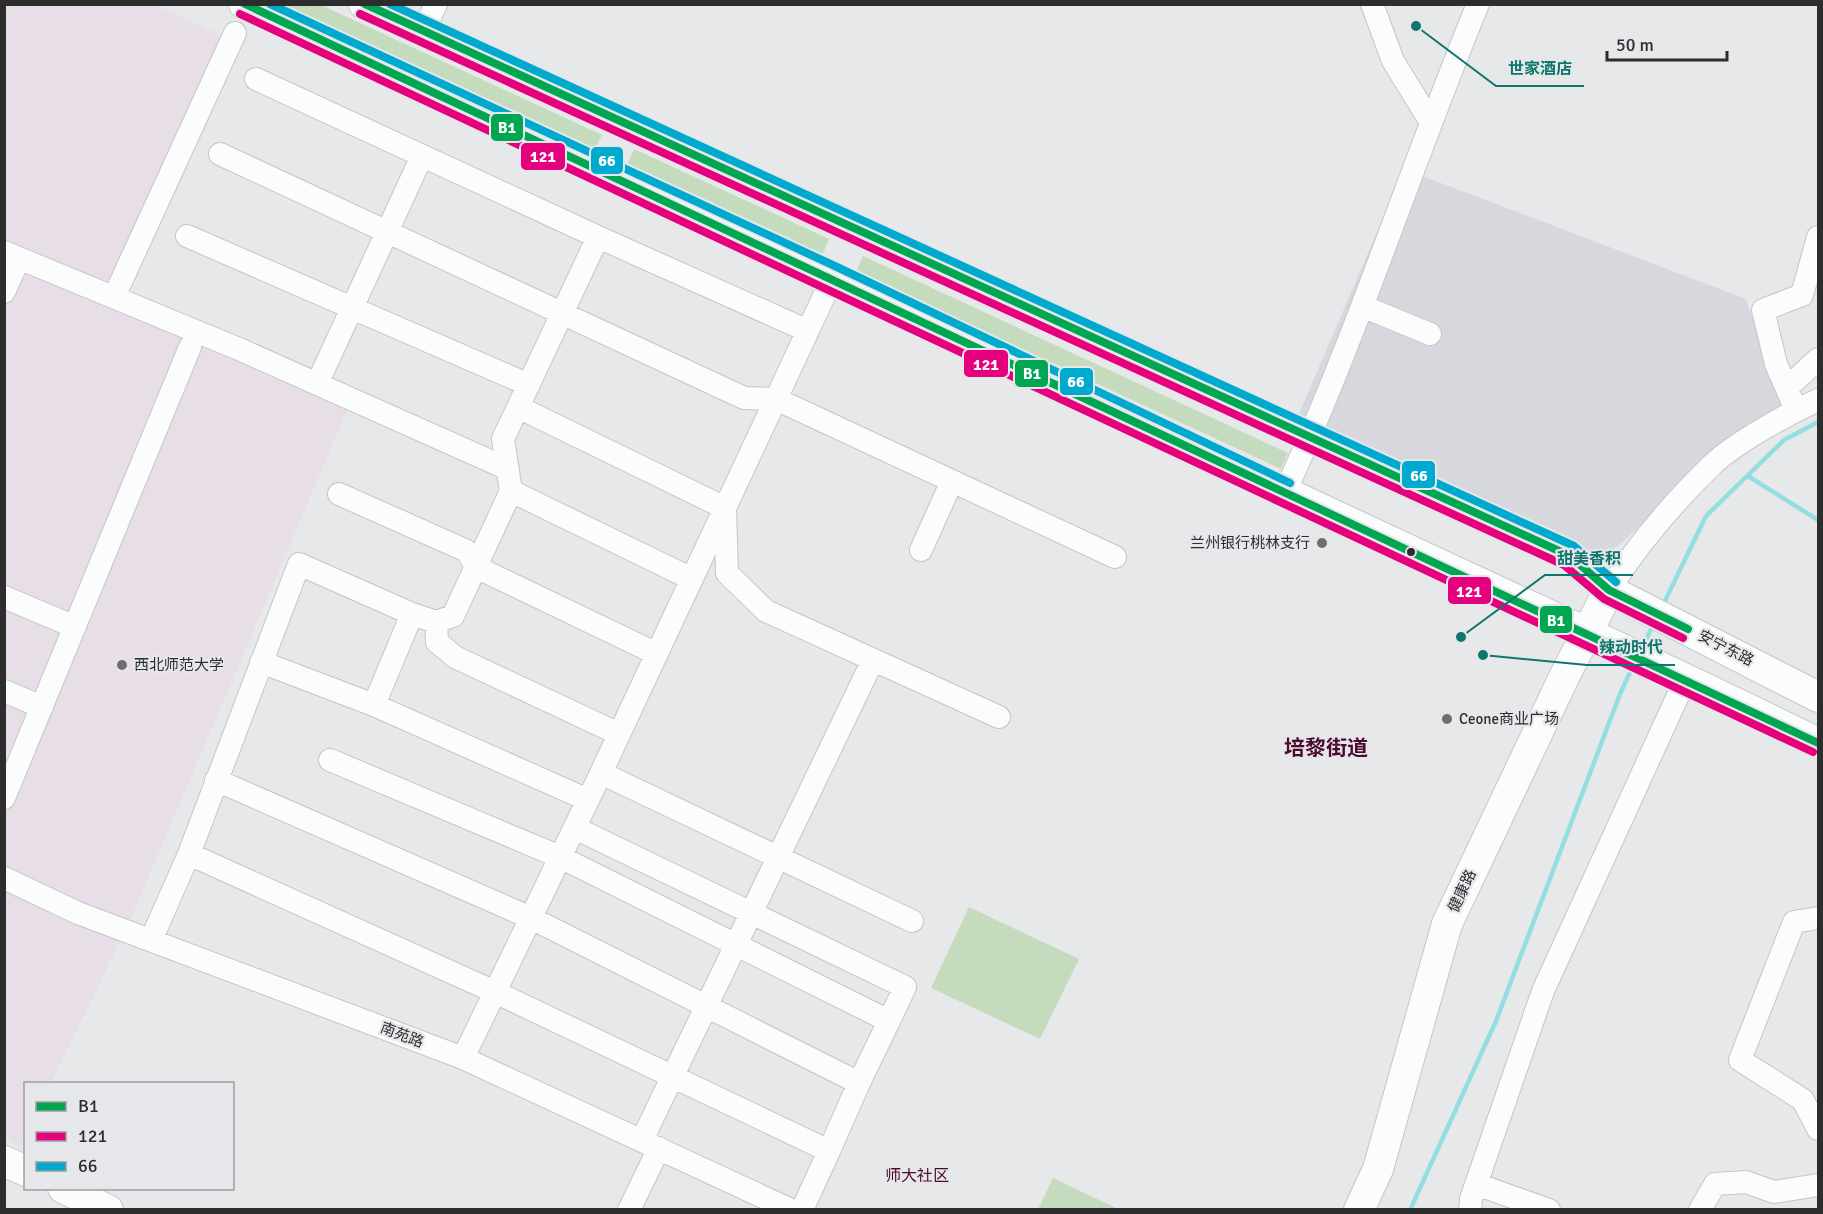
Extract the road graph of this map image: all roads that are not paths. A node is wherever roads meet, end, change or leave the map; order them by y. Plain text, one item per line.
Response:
1 (244, 4) edge
2 (364, 4) edge
3 (436, 4) edge
4 (1372, 4) edge
5 (1478, 4) edge
6 (423, 32) junction
7 (235, 33) dead end
8 (256, 79) dead end
9 (1430, 121) junction
10 (220, 154) dead end
11 (422, 156) junction
12 (387, 232) junction
13 (186, 236) dead end
14 (598, 237) junction
15 (1818, 237) edge
16 (12, 256) edge
17 (833, 277) junction
18 (4, 292) edge
19 (114, 297) junction
20 (1362, 306) junction
21 (352, 308) junction
22 (562, 312) junction
23 (808, 331) junction
24 (1430, 334) dead end
25 (190, 347) dead end
26 (1818, 359) edge
27 (317, 384) junction
28 (529, 384) junction
29 (1786, 388) junction
30 (776, 399) junction
31 (1818, 400) edge
32 (518, 407) junction
33 (1796, 410) junction
34 (1309, 439) junction
35 (508, 469) junction
36 (952, 481) junction
37 (511, 491) junction
38 (1285, 492) junction
39 (339, 494) dead end
40 (725, 508) junction
41 (921, 550) dead end
42 (1115, 557) dead end
43 (476, 567) junction
44 (692, 579) junction
45 (1609, 590) junction
46 (4, 597) edge
47 (412, 614) junction
48 (436, 622) junction
49 (75, 627) junction
50 (1588, 631) junction
51 (657, 654) junction
52 (873, 660) junction
53 (261, 662) junction
54 (1674, 672) junction
55 (4, 691) edge
56 (1818, 697) edge
57 (374, 705) junction
58 (42, 707) junction
59 (999, 717) dead end
60 (620, 734) junction
61 (1818, 743) edge
62 (330, 760) dead end
63 (601, 773) junction
64 (216, 780) junction
65 (4, 798) edge
66 (588, 800) junction
67 (574, 828) junction
68 (189, 854) junction
69 (560, 857) junction
70 (777, 858) junction
71 (4, 878) edge
72 (751, 912) junction
73 (531, 918) junction
74 (1818, 918) edge
75 (912, 921) dead end
76 (151, 940) junction
77 (735, 945) junction
78 (495, 992) junction
79 (706, 1005) junction
80 (889, 1021) junction
81 (463, 1058) junction
82 (672, 1076) junction
83 (859, 1083) junction
84 (1818, 1129) edge
85 (650, 1144) junction
86 (829, 1151) junction
87 (4, 1161) edge
88 (24, 1170) edge
89 (1476, 1184) junction
90 (1818, 1185) edge
91 (67, 1190) edge
92 (108, 1209) edge
93 (629, 1209) edge
94 (791, 1209) edge
95 (802, 1209) edge
96 (1359, 1209) edge
97 (1470, 1209) edge
98 (1549, 1209) edge
99 (1700, 1209) edge

1 - 17 main road
2 - 6 main road, 安宁东路
3 - 6 street
4 - 9 street
5 - 9 street
6 - 34 main road, 安宁东路
7 - 19 street
8 - 11 street
9 - 20 street
10 - 12 street
11 - 12 street
11 - 14 street
12 - 21 street
12 - 22 street
13 - 21 street
14 - 22 street
14 - 23 street
15 - 29 street
16 - 18 street
16 - 19 street
17 - 23 street
17 - 38 main road
19 - 27 street
20 - 24 street
20 - 34 street
21 - 27 street
21 - 28 street
22 - 28 street
22 - 30 street
23 - 30 street
25 - 49 street
26 - 29 street
27 - 35 street
28 - 32 street
29 - 33 street
30 - 36 street
30 - 40 street
31 - 33 street
32 - 35 street
32 - 40 street
33 - 45 street
34 - 38 street
34 - 45 main road, 安宁东路
35 - 37 street
36 - 41 street
36 - 42 street
37 - 43 street
37 - 44 street
38 - 50 main road
39 - 43 street
40 - 44 street
40 - 52 street
43 - 48 street
43 - 51 street
44 - 51 street
45 - 50 main road, 健康路
45 - 56 main road, 安宁东路
46 - 49 street
47 - 48 street
47 - 53 street
47 - 57 street
48 - 60 street
49 - 58 street
50 - 54 main road
50 - 96 main road, 健康路
51 - 60 street
52 - 59 street
52 - 70 street
53 - 57 street
53 - 64 street
54 - 61 main road
54 - 89 street
55 - 58 street
57 - 66 street
58 - 65 street
60 - 63 street
62 - 69 street
63 - 66 street
63 - 70 street
64 - 68 street
64 - 73 street
66 - 67 street
67 - 69 street
67 - 72 street
68 - 76 street
68 - 78 street
69 - 73 street
69 - 77 street
70 - 72 street
70 - 75 street
71 - 76 street, 南苑路
72 - 77 street
72 - 80 street
73 - 78 street
73 - 79 street
74 - 84 street
76 - 81 street, 南苑路
77 - 79 street
77 - 80 street
78 - 81 street
78 - 82 street
79 - 82 street
79 - 83 street
80 - 83 street
81 - 85 street, 南苑路
82 - 85 street
82 - 86 street
83 - 86 street
85 - 93 street
85 - 94 street, 南苑路
86 - 95 street
87 - 88 main road
89 - 97 street
89 - 98 street
90 - 99 street
91 - 92 main road

